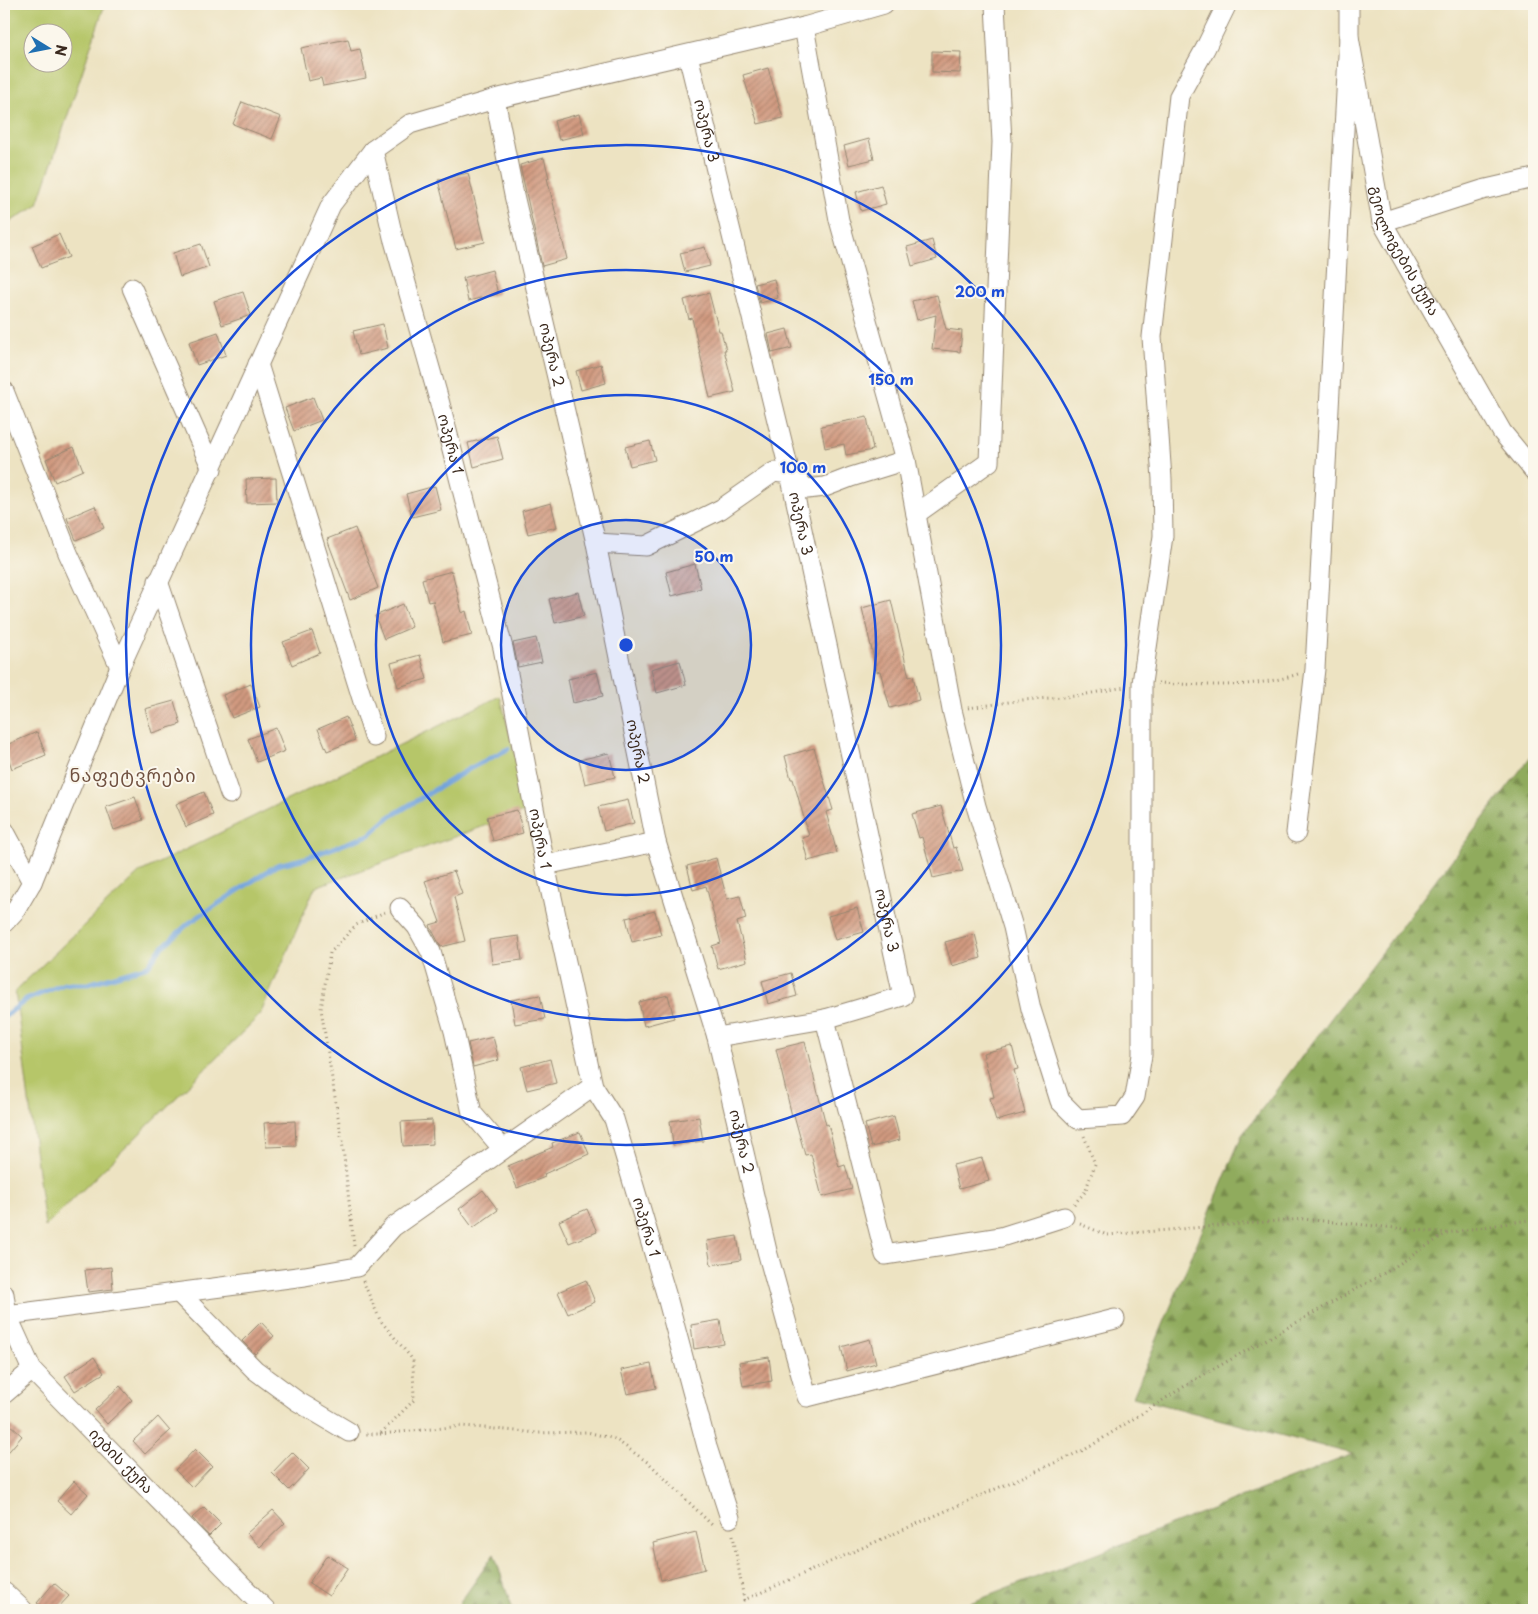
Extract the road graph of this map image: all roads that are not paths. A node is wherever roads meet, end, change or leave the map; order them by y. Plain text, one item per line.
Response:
1 (884, 4) edge
2 (995, 4) edge
3 (1227, 4) edge
4 (1349, 4) edge
5 (804, 27) junction
6 (1349, 37) junction
7 (688, 54) junction
8 (495, 98) junction
9 (373, 150) junction
10 (1534, 178) edge
11 (1382, 222) junction
12 (132, 288) dead end
13 (258, 364) junction
14 (4, 391) edge
15 (906, 460) junction
16 (212, 469) junction
17 (1534, 471) edge
18 (790, 474) junction
19 (916, 514) junction
20 (596, 543) junction
21 (158, 581) junction
22 (120, 667) junction
23 (374, 737) dead end
24 (230, 794) dead end
25 (4, 830) edge
26 (1296, 833) dead end
27 (656, 842) junction
28 (544, 865) junction
29 (32, 882) junction
30 (400, 908) road end
31 (4, 923) edge
32 (825, 1019) junction
33 (716, 1037) junction
34 (593, 1086) junction
35 (502, 1148) junction
36 (1064, 1217) road end
37 (179, 1293) junction
38 (4, 1294) edge
39 (7, 1315) junction
40 (1114, 1319) dead end
41 (32, 1370) junction
42 (4, 1394) edge
43 (349, 1432) road end
44 (730, 1518) road end
45 (4, 1592) edge
46 (23, 1610) edge
47 (266, 1610) edge

1 - 5 street
2 - 19 street
3 - 19 street
4 - 6 street, გეოლოგების ქუჩა
5 - 7 street
5 - 15 street
6 - 11 street, გეოლოგების ქუჩა
6 - 26 street
7 - 8 street
7 - 18 street, ოპერა 3
8 - 9 street
8 - 20 street, ოპერა 2
9 - 13 street
9 - 28 street, ოპერა 1
10 - 11 street
11 - 17 street, გეოლოგების ქუჩა
12 - 16 street
13 - 16 street
13 - 23 street
14 - 22 street
15 - 18 street
15 - 19 street
16 - 21 street
18 - 20 street
18 - 32 street, ოპერა 3
20 - 27 street, ოპერა 2
21 - 22 street
21 - 24 street
22 - 29 street
25 - 29 street
27 - 28 street
27 - 33 street, ოპერა 2
28 - 34 street, ოპერა 1
29 - 31 street
30 - 35 street
32 - 33 street
32 - 36 street
33 - 40 street, ოპერა 2
34 - 35 street
34 - 44 street, ოპერა 1
35 - 37 street
37 - 39 street
37 - 43 street
38 - 39 street, იების ქუჩა
39 - 41 street, იების ქუჩა
41 - 42 street
41 - 47 street, იების ქუჩა
45 - 46 street

